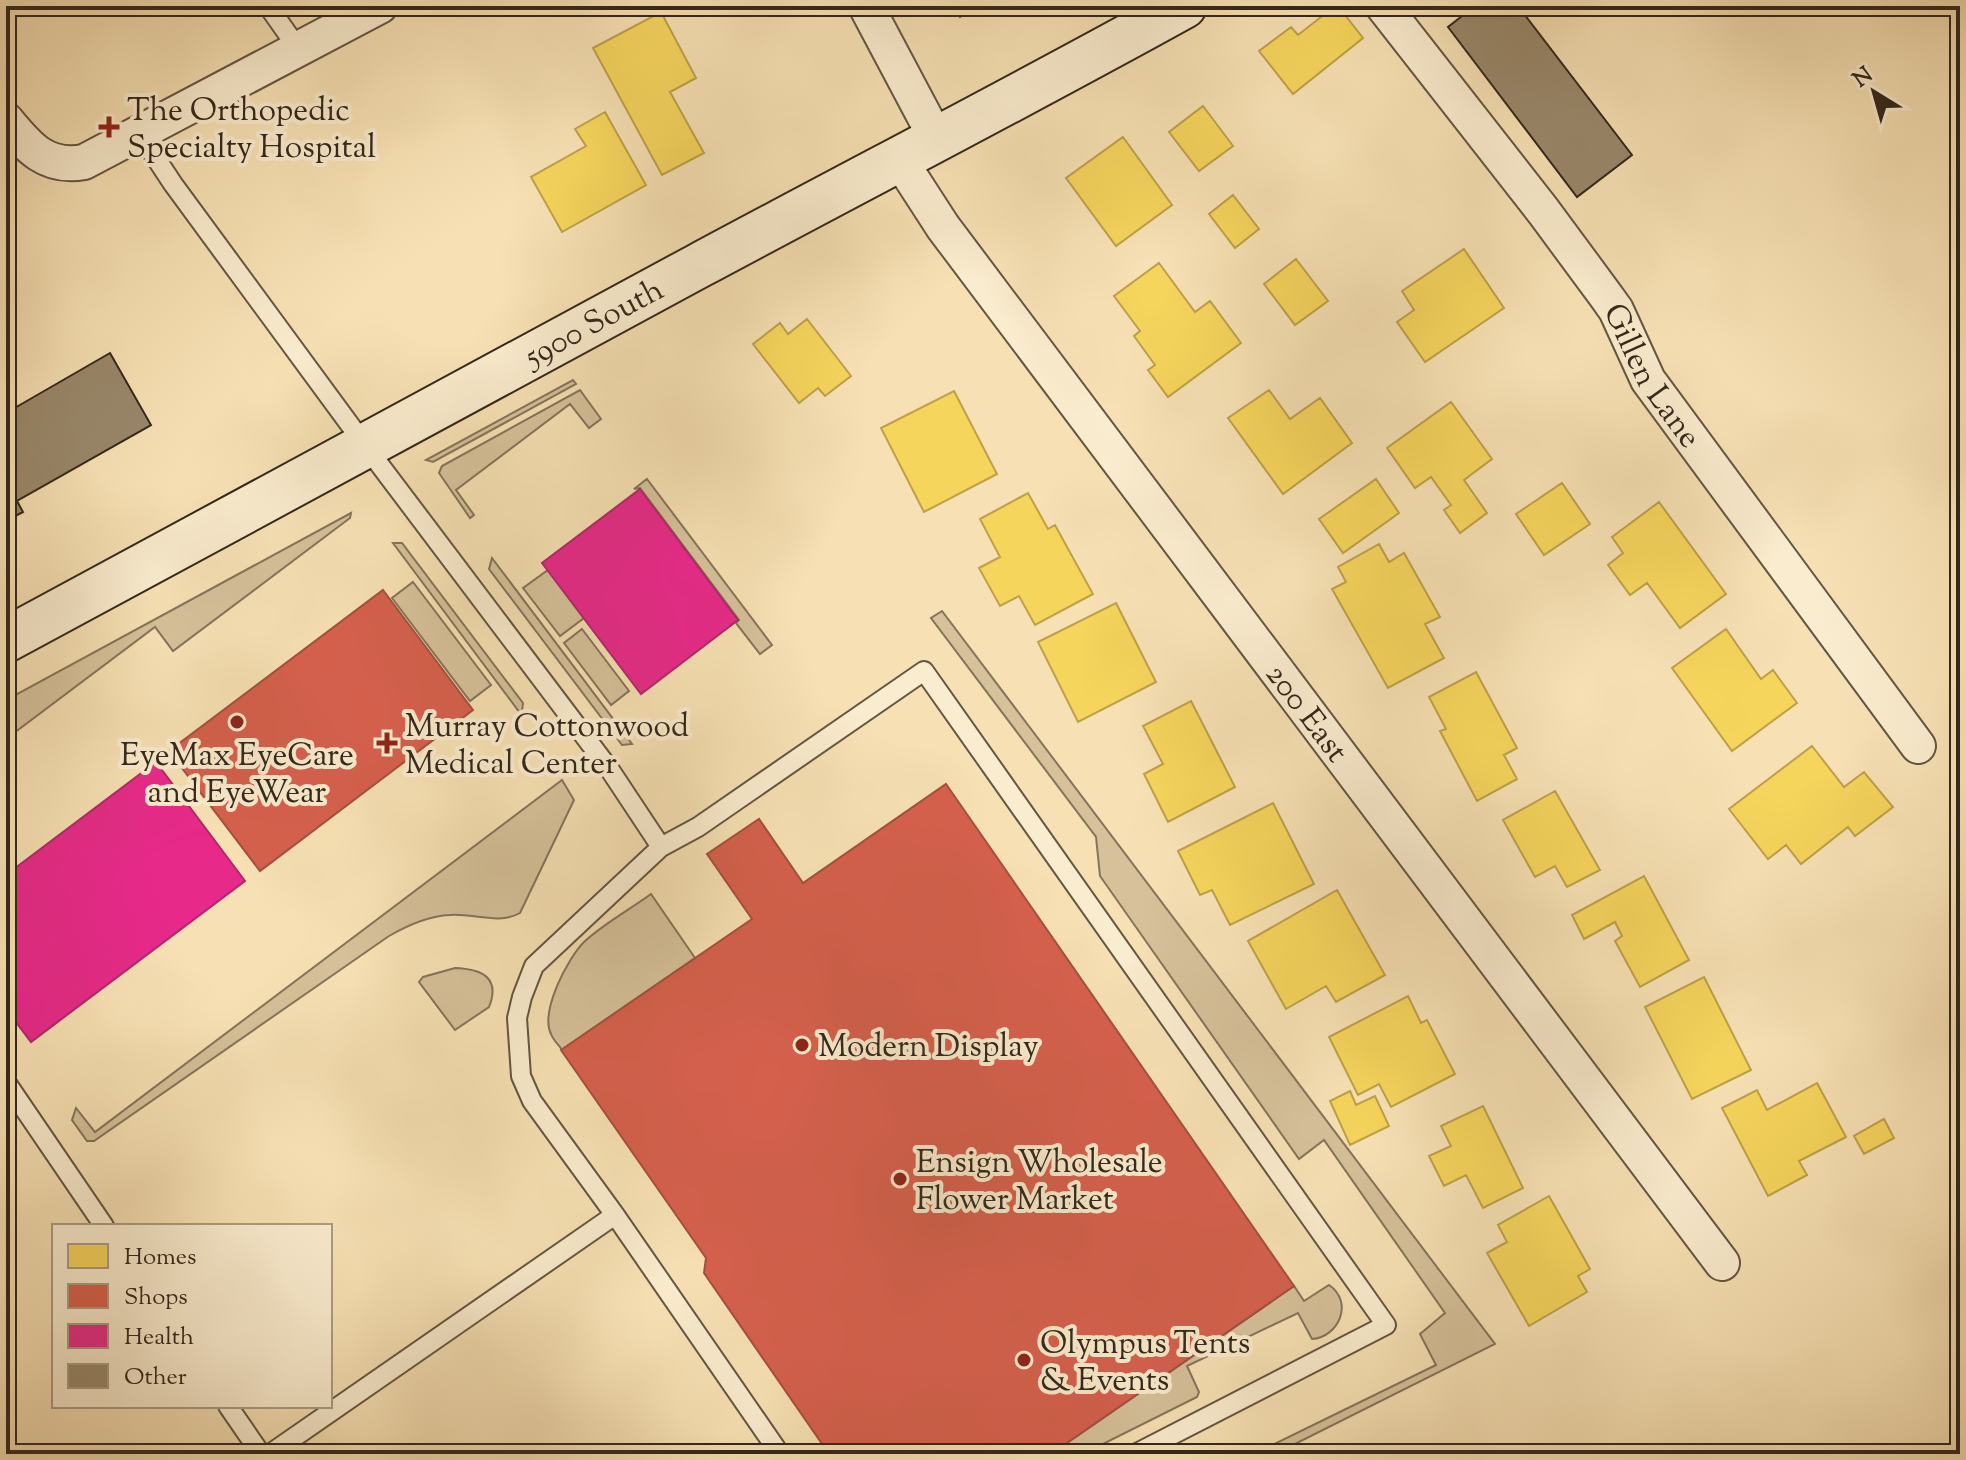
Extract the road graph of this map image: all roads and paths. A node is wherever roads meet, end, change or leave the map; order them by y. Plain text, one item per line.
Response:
1 (268, 6) edge
2 (380, 6) edge
3 (866, 6) edge
4 (1184, 6) edge
5 (1383, 6) edge
6 (299, 50) junction
7 (6, 120) edge
8 (140, 134) junction
9 (918, 148) junction
10 (364, 444) junction
11 (6, 640) edge
12 (1918, 746) dead end
13 (661, 847) junction
14 (6, 1082) edge
15 (615, 1215) junction
16 (103, 1224) edge
17 (1722, 1263) dead end
18 (229, 1408) edge
19 (261, 1454) edge
20 (270, 1454) edge
21 (780, 1454) edge
22 (1135, 1454) edge

1 - 6 lane
2 - 6 street
3 - 9 street, 200 East
4 - 9 main road, 5900 South
5 - 12 street, Gillen Lane
6 - 8 street
7 - 8 street
8 - 10 lane
9 - 10 main road, 5900 South
9 - 17 street, 200 East
10 - 11 main road, 5900 South
10 - 13 lane
13 - 15 lane
13 - 22 lane
14 - 16 lane
15 - 20 lane
15 - 21 lane
18 - 19 lane

